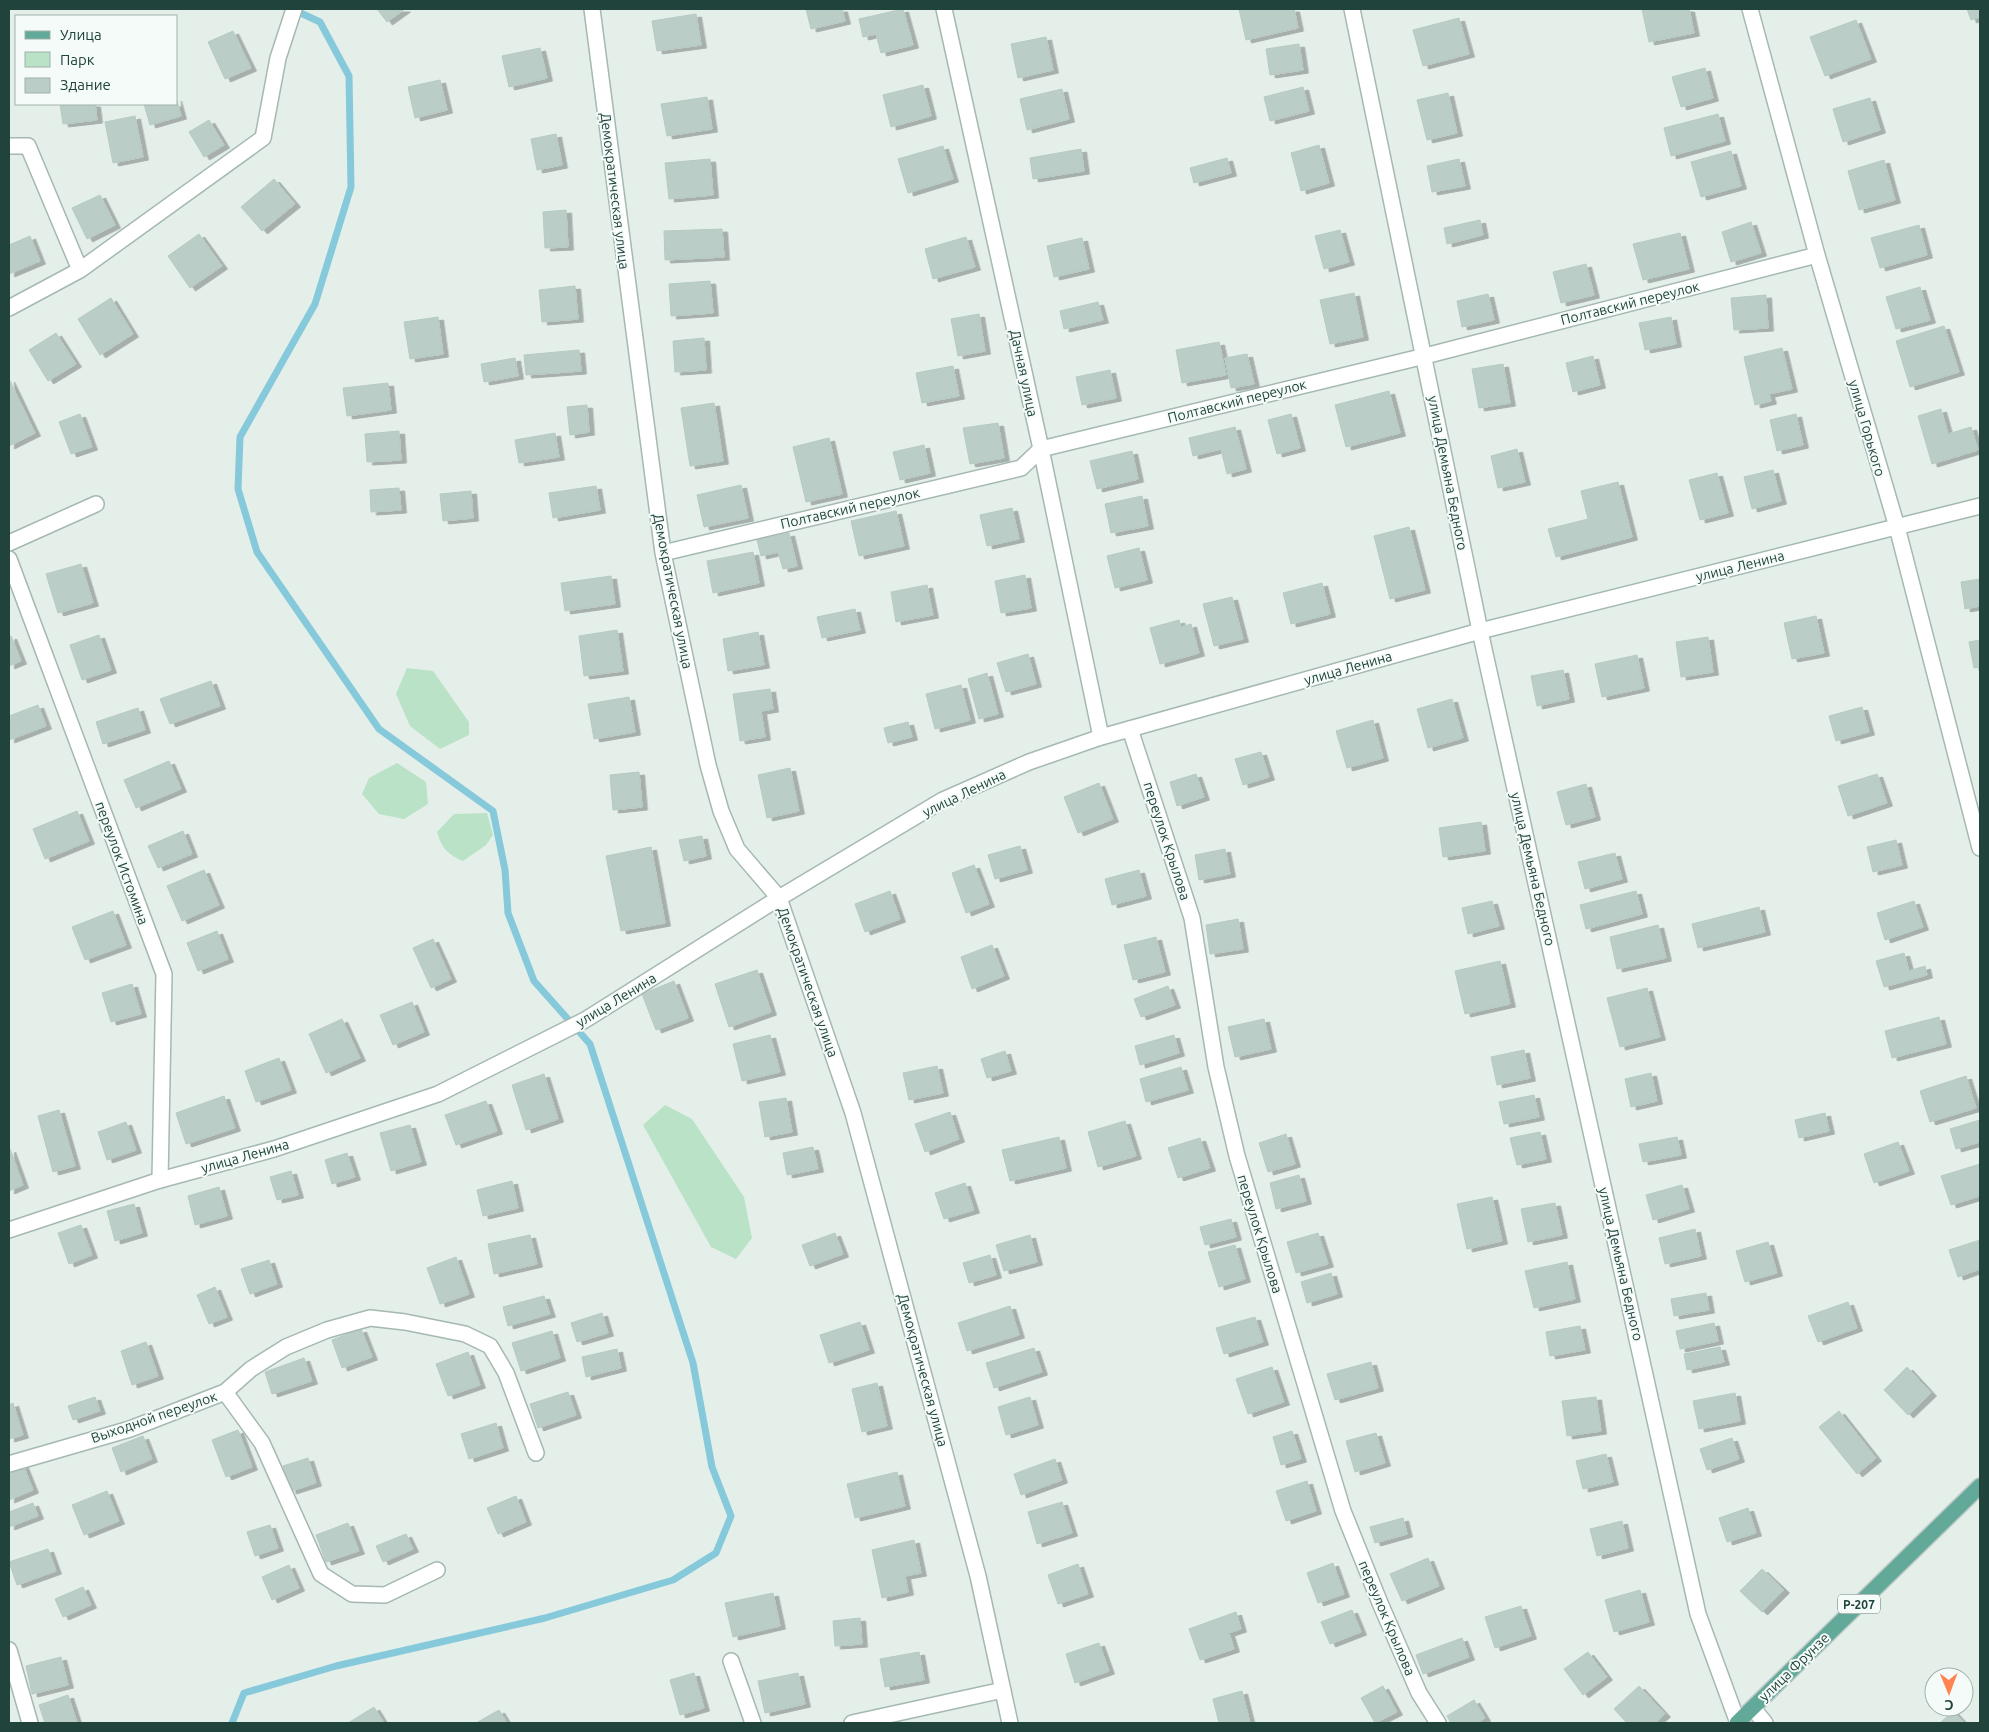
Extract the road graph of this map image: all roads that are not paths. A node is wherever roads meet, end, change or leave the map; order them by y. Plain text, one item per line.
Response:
1 (294, 9) edge
2 (592, 9) edge
3 (944, 9) edge
4 (1352, 9) edge
5 (1750, 9) edge
6 (9, 146) edge
7 (1817, 255) junction
8 (80, 270) junction
9 (9, 308) edge
10 (1425, 356) junction
11 (1041, 449) junction
12 (96, 504) dead end
13 (1980, 506) edge
14 (1896, 528) junction
15 (9, 543) edge
16 (663, 553) junction
17 (9, 560) edge
18 (1480, 631) junction
19 (1130, 729) junction
20 (1101, 737) junction
21 (1980, 848) edge
22 (779, 898) junction
23 (160, 1180) junction
24 (9, 1230) edge
25 (225, 1392) junction
26 (536, 1453) dead end
27 (9, 1464) edge
28 (1980, 1486) edge
29 (437, 1570) dead end
30 (9, 1650) edge
31 (731, 1661) dead end
32 (1003, 1690) junction
33 (1752, 1708) junction
34 (30, 1723) edge
35 (753, 1723) edge
36 (852, 1723) edge
37 (1010, 1723) edge
38 (1438, 1723) edge
39 (1738, 1723) edge
40 (1765, 1723) edge

1 - 8 street
2 - 16 street, Демократическая улица
3 - 11 street, Дачная улица
4 - 10 street, улица Демьяна Бедного
5 - 7 street, улица Горького
6 - 8 street
7 - 10 street, Полтавский переулок
7 - 14 street, улица Горького
8 - 9 street
10 - 11 street, Полтавский переулок
10 - 18 street, улица Демьяна Бедного
11 - 16 street, Полтавский переулок
11 - 20 street, Дачная улица
12 - 15 street
13 - 14 street, улица Ленина
14 - 18 street, улица Ленина
14 - 21 street, улица Горького
16 - 22 street, Демократическая улица
17 - 23 street, переулок Истомина
18 - 19 street, улица Ленина
18 - 39 street, улица Демьяна Бедного
19 - 20 street, улица Ленина
19 - 38 street, переулок Крылова
20 - 22 street, улица Ленина
22 - 23 street, улица Ленина
22 - 32 street, Демократическая улица
23 - 24 street, улица Ленина
25 - 26 street, Выходной переулок
25 - 27 street, Выходной переулок
25 - 29 street
28 - 33 main road, улица Фрунзе / Р-207
30 - 34 street
31 - 35 street
32 - 36 street
32 - 37 street, Демократическая улица
33 - 39 main road, улица Фрунзе / Р-207
33 - 40 street

